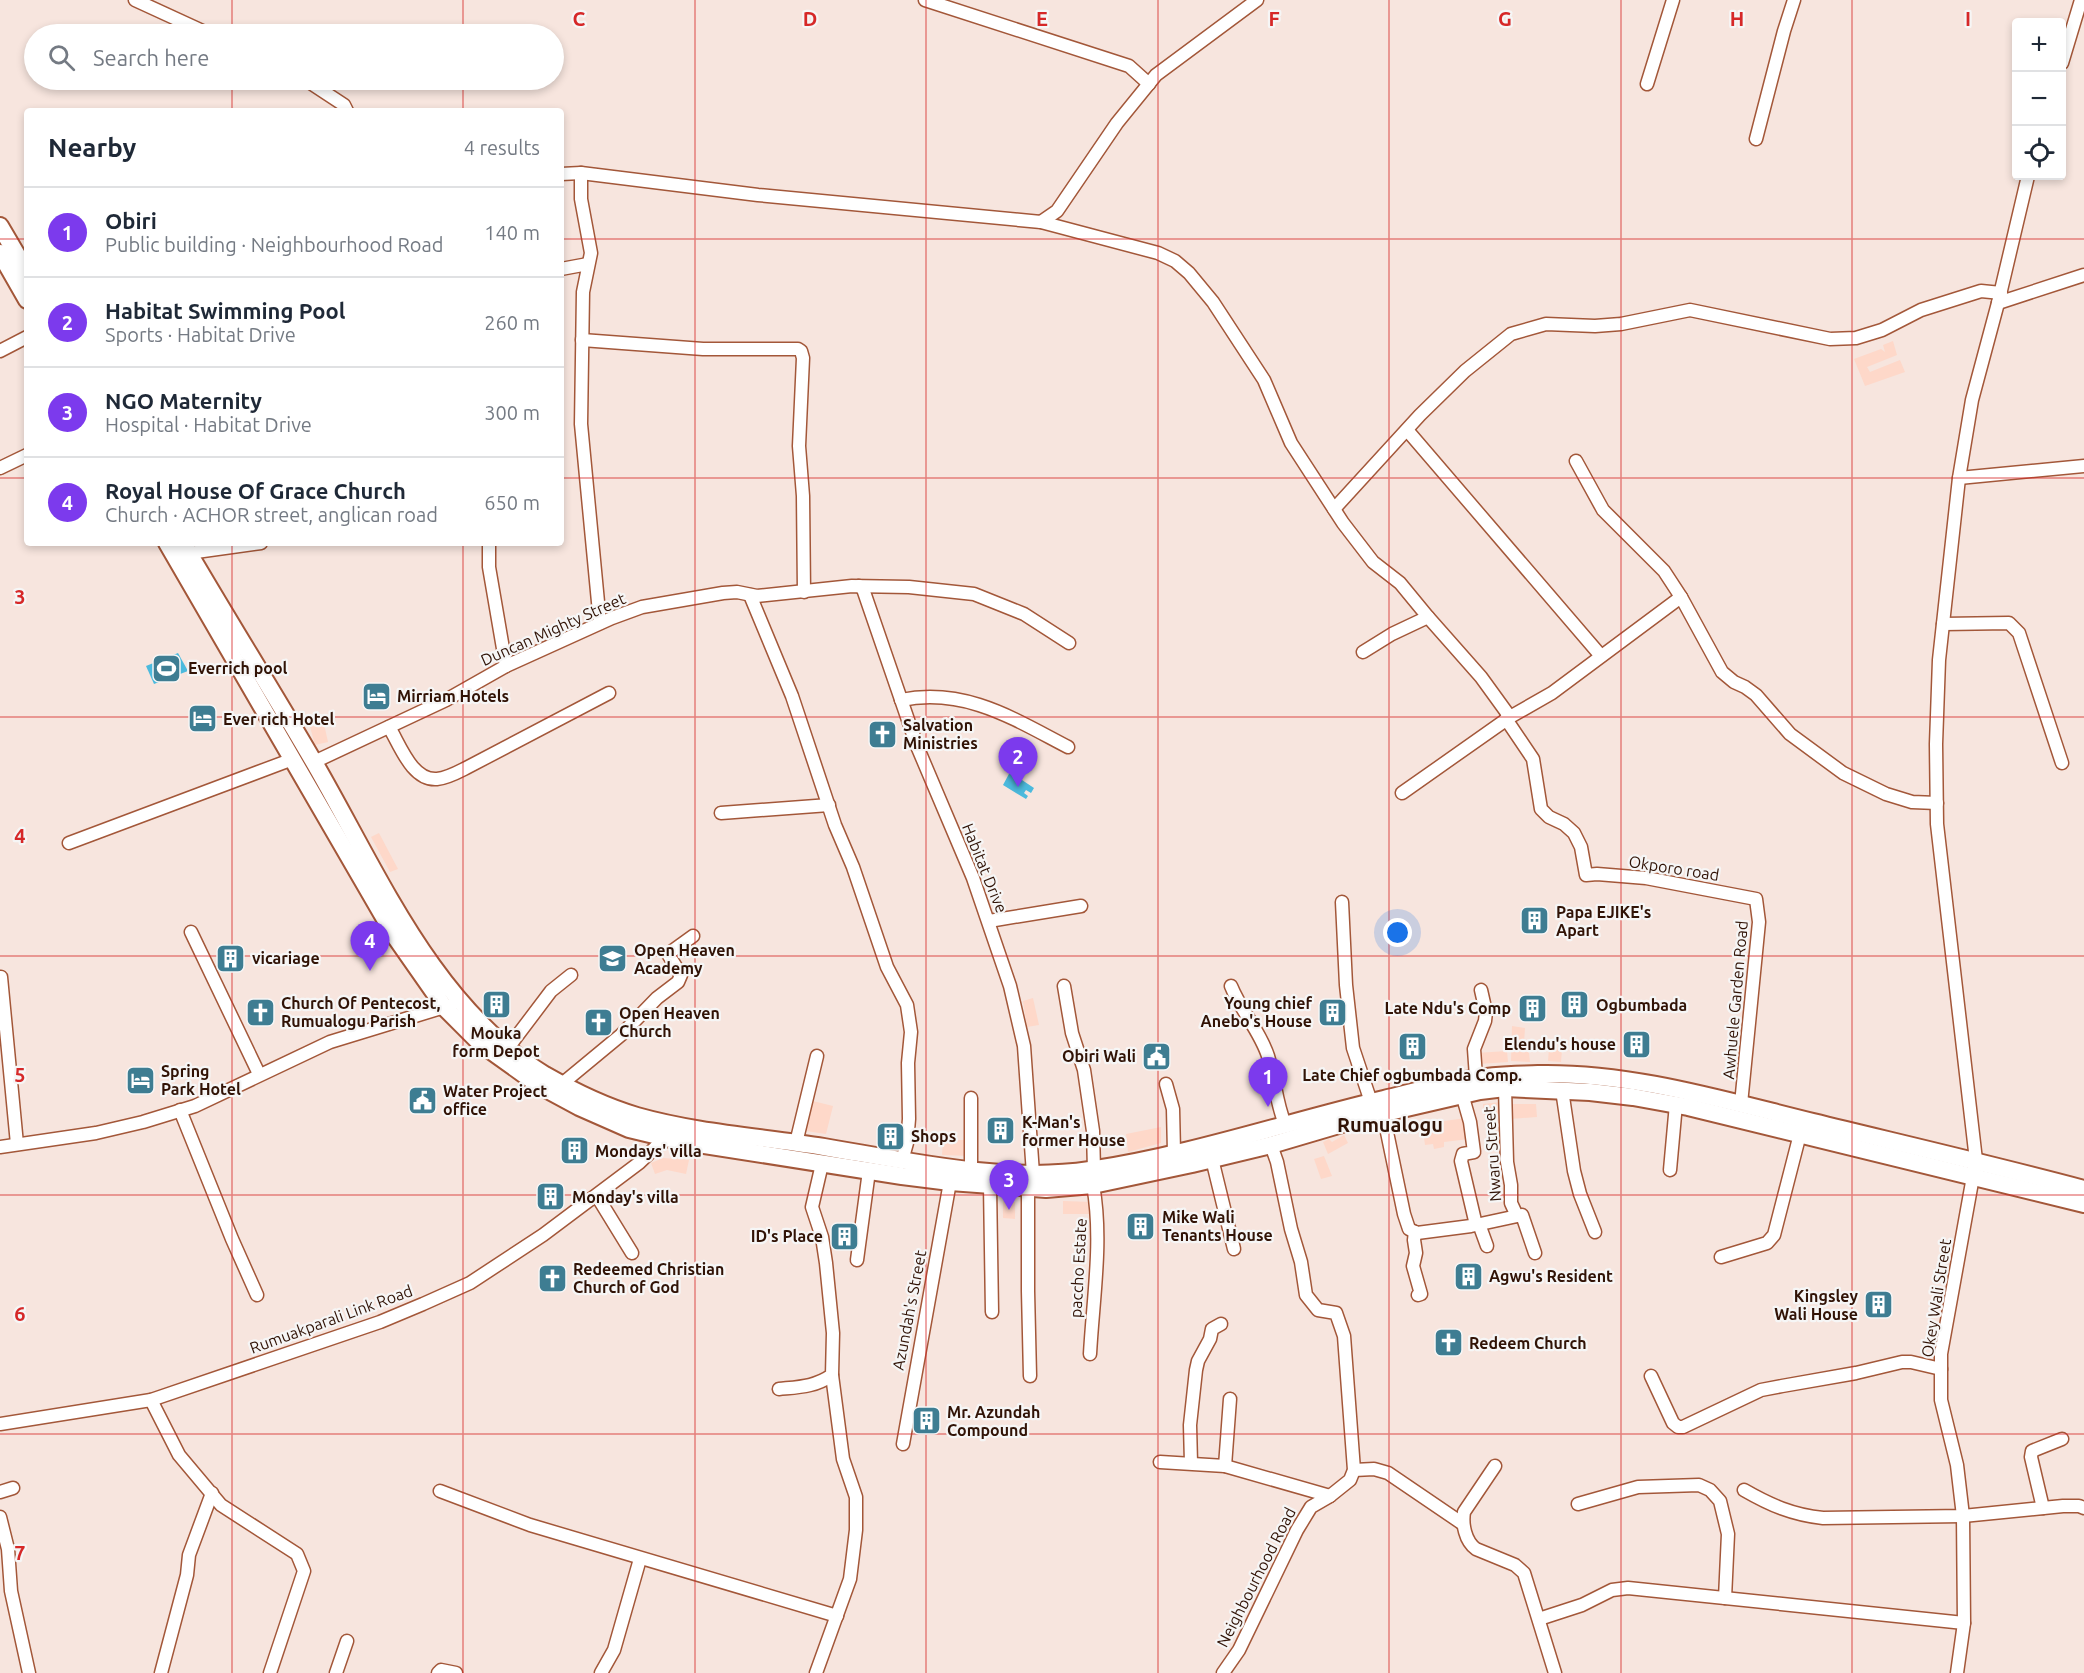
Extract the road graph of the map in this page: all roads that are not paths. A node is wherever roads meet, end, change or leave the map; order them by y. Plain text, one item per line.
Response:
1 (135, 0) edge
2 (925, 0) edge
3 (1257, 0) edge
4 (1673, 0) edge
5 (1794, 0) edge
6 (2081, 0) edge
7 (187, 24) edge
8 (2066, 47) edge
9 (1149, 84) junction
10 (1647, 84) dead end
11 (321, 90) edge
12 (346, 108) edge
13 (1756, 139) dead end
14 (581, 173) junction
15 (564, 174) edge
16 (2027, 180) edge
17 (1041, 222) junction
18 (0, 226) edge
19 (0, 253) edge
20 (588, 264) junction
21 (24, 267) edge
22 (564, 268) edge
23 (2084, 275) edge
24 (24, 295) edge
25 (1999, 298) junction
26 (24, 339) edge
27 (582, 340) junction
28 (0, 351) edge
29 (1407, 430) junction
30 (24, 456) edge
31 (1576, 461) dead end
32 (2084, 466) edge
33 (0, 468) edge
34 (1959, 478) junction
35 (1334, 509) junction
36 (169, 546) edge
37 (216, 546) edge
38 (489, 546) edge
39 (186, 548) edge
40 (859, 586) junction
41 (804, 592) junction
42 (750, 595) junction
43 (1681, 597) junction
44 (1428, 617) junction
45 (600, 623) junction
46 (1943, 624) junction
47 (1069, 643) dead end
48 (1362, 652) dead end
49 (1601, 656) junction
50 (506, 666) junction
51 (609, 693) dead end
52 (901, 700) junction
53 (1508, 718) junction
54 (389, 727) junction
55 (1068, 747) dead end
56 (293, 759) junction
57 (314, 762) junction
58 (2062, 763) dead end
59 (1402, 793) dead end
60 (1937, 803) junction
61 (829, 805) junction
62 (721, 813) dead end
63 (69, 843) dead end
64 (1756, 899) joint
65 (1342, 902) dead end
66 (1081, 906) dead end
67 (989, 921) junction
68 (191, 932) dead end
69 (693, 936) dead end
70 (571, 975) dead end
71 (1, 977) edge
72 (1064, 986) dead end
73 (1232, 986) dead end
74 (1481, 990) dead end
75 (452, 1005) junction
76 (508, 1048) junction
77 (818, 1056) dead end
78 (259, 1074) junction
79 (1476, 1077) junction
80 (563, 1083) junction
81 (1166, 1084) dead end
82 (1552, 1085) junction
83 (1505, 1088) junction
84 (1462, 1094) junction
85 (971, 1098) dead end
86 (1676, 1104) junction
87 (1741, 1104) junction
88 (1377, 1108) junction
89 (180, 1110) junction
90 (1285, 1124) junction
91 (1800, 1134) junction
92 (664, 1139) junction
93 (796, 1143) junction
94 (17, 1144) junction
95 (1270, 1145) junction
96 (0, 1147) edge
97 (1174, 1152) junction
98 (1212, 1159) junction
99 (1976, 1160) junction
100 (903, 1161) junction
101 (822, 1164) junction
102 (971, 1169) junction
103 (1670, 1170) dead end
104 (869, 1171) junction
105 (1094, 1177) junction
106 (1973, 1178) junction
107 (1030, 1181) junction
108 (950, 1182) junction
109 (990, 1185) junction
110 (2084, 1189) edge
111 (597, 1196) junction
112 (2084, 1204) edge
113 (1516, 1216) junction
114 (1477, 1225) junction
115 (1415, 1232) junction
116 (1595, 1232) dead end
117 (1487, 1246) dead end
118 (1234, 1249) dead end
119 (632, 1253) dead end
120 (1535, 1253) dead end
121 (1721, 1257) dead end
122 (857, 1260) dead end
123 (257, 1295) dead end
124 (1418, 1295) dead end
125 (992, 1312) dead end
126 (1221, 1324) dead end
127 (1090, 1354) dead end
128 (1941, 1369) junction
129 (832, 1375) junction
130 (1030, 1376) dead end
131 (1651, 1376) dead end
132 (779, 1389) dead end
133 (1230, 1399) dead end
134 (151, 1400) junction
135 (0, 1424) edge
136 (2062, 1439) dead end
137 (903, 1444) dead end
138 (1160, 1462) dead end
139 (1191, 1463) junction
140 (1225, 1466) junction
141 (1495, 1466) dead end
142 (1354, 1470) junction
143 (13, 1488) dead end
144 (1744, 1490) dead end
145 (440, 1491) dead end
146 (0, 1492) edge
147 (212, 1493) junction
148 (1330, 1496) junction
149 (1578, 1504) dead end
150 (2043, 1508) junction
151 (2084, 1508) edge
152 (1964, 1516) junction
153 (0, 1517) edge
154 (1463, 1524) junction
155 (640, 1559) junction
156 (4, 1576) edge
157 (1725, 1598) junction
158 (837, 1616) junction
159 (1539, 1619) junction
160 (1964, 1623) junction
161 (347, 1641) dead end
162 (29, 1673) edge
163 (161, 1673) edge
164 (270, 1673) edge
165 (336, 1673) edge
166 (438, 1673) edge
167 (456, 1673) edge
168 (602, 1673) edge
169 (816, 1673) edge
170 (1223, 1673) edge
171 (1555, 1673) edge
172 (1957, 1673) edge

1 - 7 street
2 - 9 street
3 - 9 street
4 - 10 street
5 - 13 street
6 - 8 street
9 - 17 street
11 - 12 street
14 - 15 street
14 - 17 street
14 - 20 street
16 - 25 street, Okey Wali Street
17 - 35 street
18 - 21 main road
19 - 24 main road
20 - 22 street
20 - 27 street
23 - 25 street
25 - 29 street
25 - 34 street, Okey Wali Street
26 - 28 street
27 - 41 street
27 - 45 street
29 - 35 street
29 - 49 street
30 - 33 street
31 - 43 street
32 - 34 street
34 - 46 street, Okey Wali Street
35 - 44 street
36 - 56 main road
37 - 39 street
38 - 50 street
39 - 57 main road
40 - 41 street, Duncan Mighty Street
40 - 47 street, Duncan Mighty Street
40 - 52 street, Habitat Drive
41 - 42 street, Duncan Mighty Street
42 - 45 street, Duncan Mighty Street
42 - 61 street
43 - 49 street
43 - 60 street
44 - 48 street
44 - 53 street
45 - 50 street, Duncan Mighty Street
46 - 58 street
46 - 60 street, Okey Wali Street
49 - 53 street
50 - 54 street, Duncan Mighty Street
51 - 54 street
52 - 55 street
52 - 67 street, Habitat Drive
53 - 59 street
53 - 64 street, Okporo road
54 - 57 street, Duncan Mighty Street
56 - 63 street
56 - 75 main road
57 - 75 main road
60 - 99 street, Okey Wali Street
61 - 62 street
61 - 100 street
64 - 87 street, Awhuele Garden Road
65 - 88 street
66 - 67 street
67 - 107 street, Habitat Drive
68 - 78 street
69 - 80 street
70 - 76 street
71 - 94 street
72 - 105 street, paccho Estate
73 - 90 street
74 - 79 street
75 - 76 main road
75 - 78 street
75 - 92 main road
76 - 80 main road
77 - 93 street
78 - 89 street
79 - 82 main road
79 - 88 main road
80 - 93 main road
81 - 97 street
82 - 83 main road
82 - 86 main road
82 - 87 main road
82 - 116 street
83 - 84 main road
83 - 113 street, Nwaru Street
84 - 88 main road
84 - 114 street
85 - 102 street
86 - 91 main road
86 - 103 street
87 - 99 main road
88 - 90 main road
88 - 95 main road
88 - 115 street
89 - 94 street
89 - 123 street
90 - 97 main road
91 - 106 main road
91 - 121 street
92 - 101 main road
92 - 111 street, Rumuakparali Link Road
93 - 100 main road
94 - 96 street
95 - 98 main road
95 - 142 street
97 - 105 main road
98 - 105 main road
98 - 118 street
99 - 106 street, Okey Wali Street
99 - 110 main road
100 - 102 main road
101 - 104 main road
101 - 129 street
102 - 107 main road
104 - 108 main road
104 - 122 street
105 - 107 main road
105 - 127 street, paccho Estate
106 - 112 main road
106 - 128 street, Okey Wali Street
107 - 109 main road
107 - 130 street, Habitat Drive
108 - 109 main road
108 - 137 street, Azundah's Street
109 - 125 street
111 - 119 street
111 - 134 street, Rumuakparali Link Road
113 - 114 street
113 - 120 street
114 - 115 street
114 - 117 street
115 - 124 street
126 - 139 street
128 - 131 street
128 - 152 street, Okey Wali Street
129 - 132 street
129 - 158 street
133 - 140 street
134 - 135 street, Rumuakparali Link Road
134 - 147 street
136 - 150 street
138 - 139 street
139 - 140 street
140 - 148 street
141 - 154 street
142 - 148 street, Neighbourhood Road
142 - 154 street
143 - 146 street
144 - 152 street
145 - 155 street
147 - 163 street
147 - 164 street
148 - 170 street, Neighbourhood Road
149 - 157 street
150 - 151 street
150 - 152 street
152 - 160 street, Okey Wali Street
153 - 156 street
154 - 159 street
155 - 158 street
155 - 168 street
156 - 162 street
157 - 159 street
157 - 160 street
158 - 169 street
159 - 171 street
160 - 172 street, Okey Wali Street
161 - 165 street
166 - 167 street

